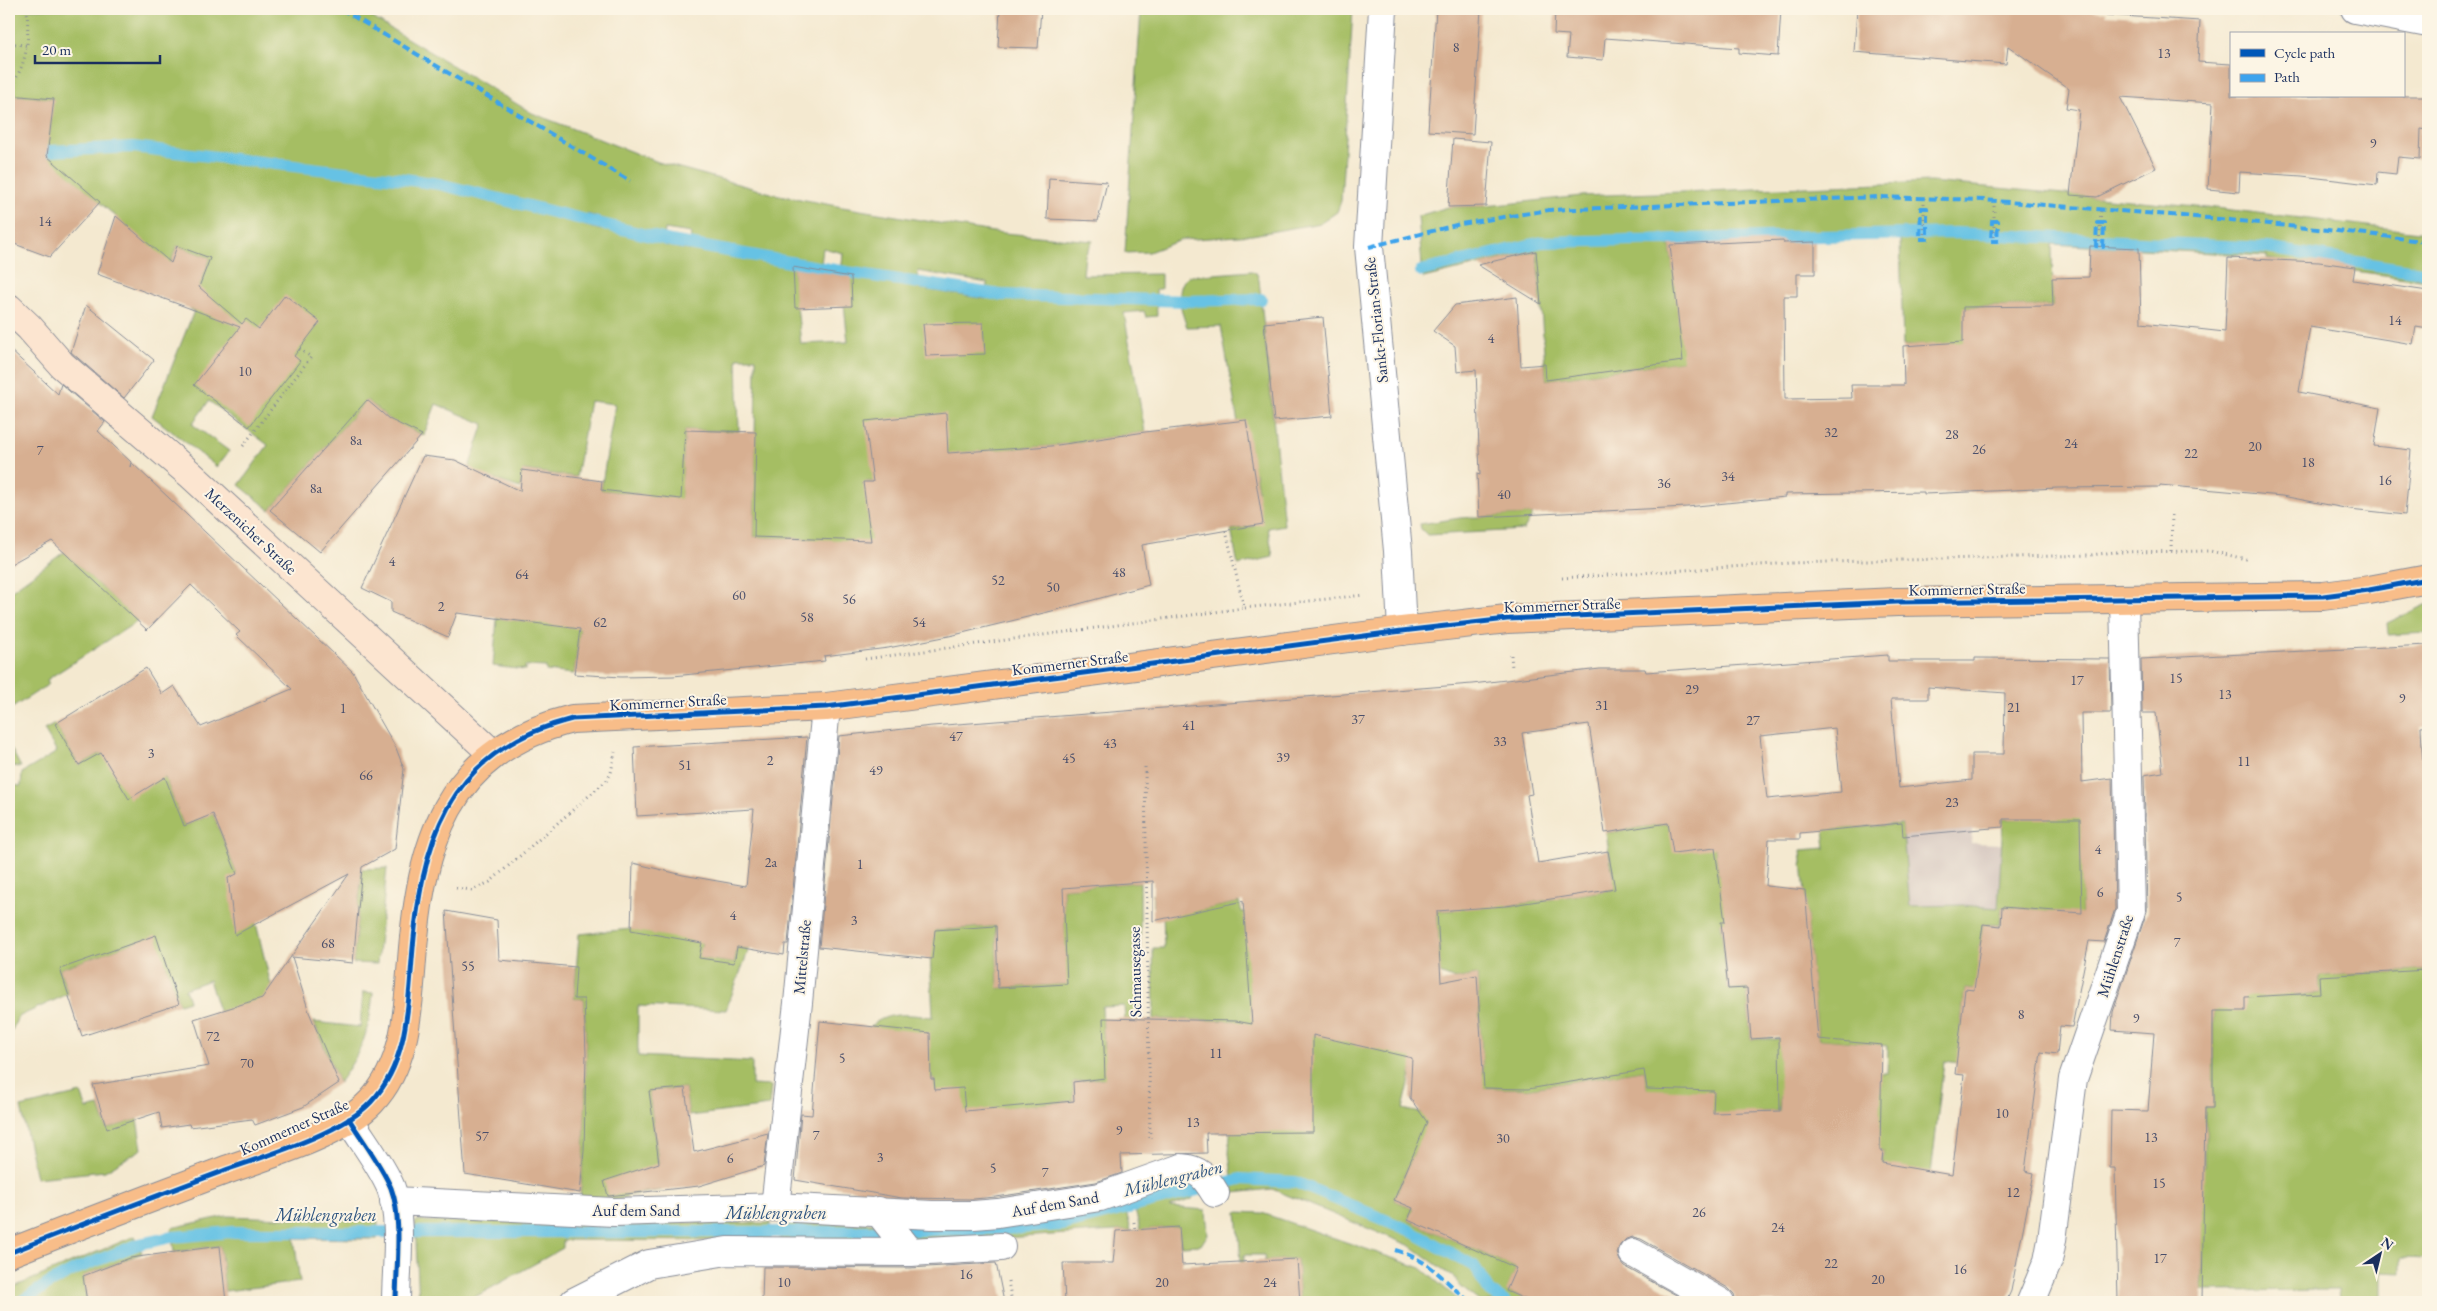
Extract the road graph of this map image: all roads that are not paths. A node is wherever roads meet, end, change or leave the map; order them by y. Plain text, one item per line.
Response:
1 (1383, 9) edge
2 (2355, 9) edge
3 (2428, 23) edge
4 (9, 308) edge
5 (2428, 579) edge
6 (2124, 600) junction
7 (1402, 631) junction
8 (826, 707) junction
9 (493, 754) junction
10 (349, 1119) junction
11 (1210, 1184) dead end
12 (775, 1207) junction
13 (396, 1220) junction
14 (894, 1232) junction
15 (1001, 1247) dead end
16 (9, 1253) edge
17 (1633, 1253) dead end
18 (396, 1302) edge
19 (574, 1302) edge
20 (1720, 1302) edge
21 (2031, 1302) edge

1 - 7 street, Sankt-Florian-Straße
2 - 3 street
4 - 9 street, Merzenicher Straße
5 - 6 main road, Kommerner Straße
6 - 7 main road, Kommerner Straße
6 - 21 street, Mühlenstraße
7 - 8 main road, Kommerner Straße
8 - 9 main road, Kommerner Straße
8 - 12 street, Mittelstraße
9 - 10 main road, Kommerner Straße
10 - 13 street
10 - 16 main road, Kommerner Straße
11 - 14 street, Auf dem Sand
12 - 13 street, Auf dem Sand
12 - 14 street, Auf dem Sand
13 - 18 street
14 - 15 street, Auf dem Sand
14 - 19 street, Auf dem Sand
17 - 20 street

